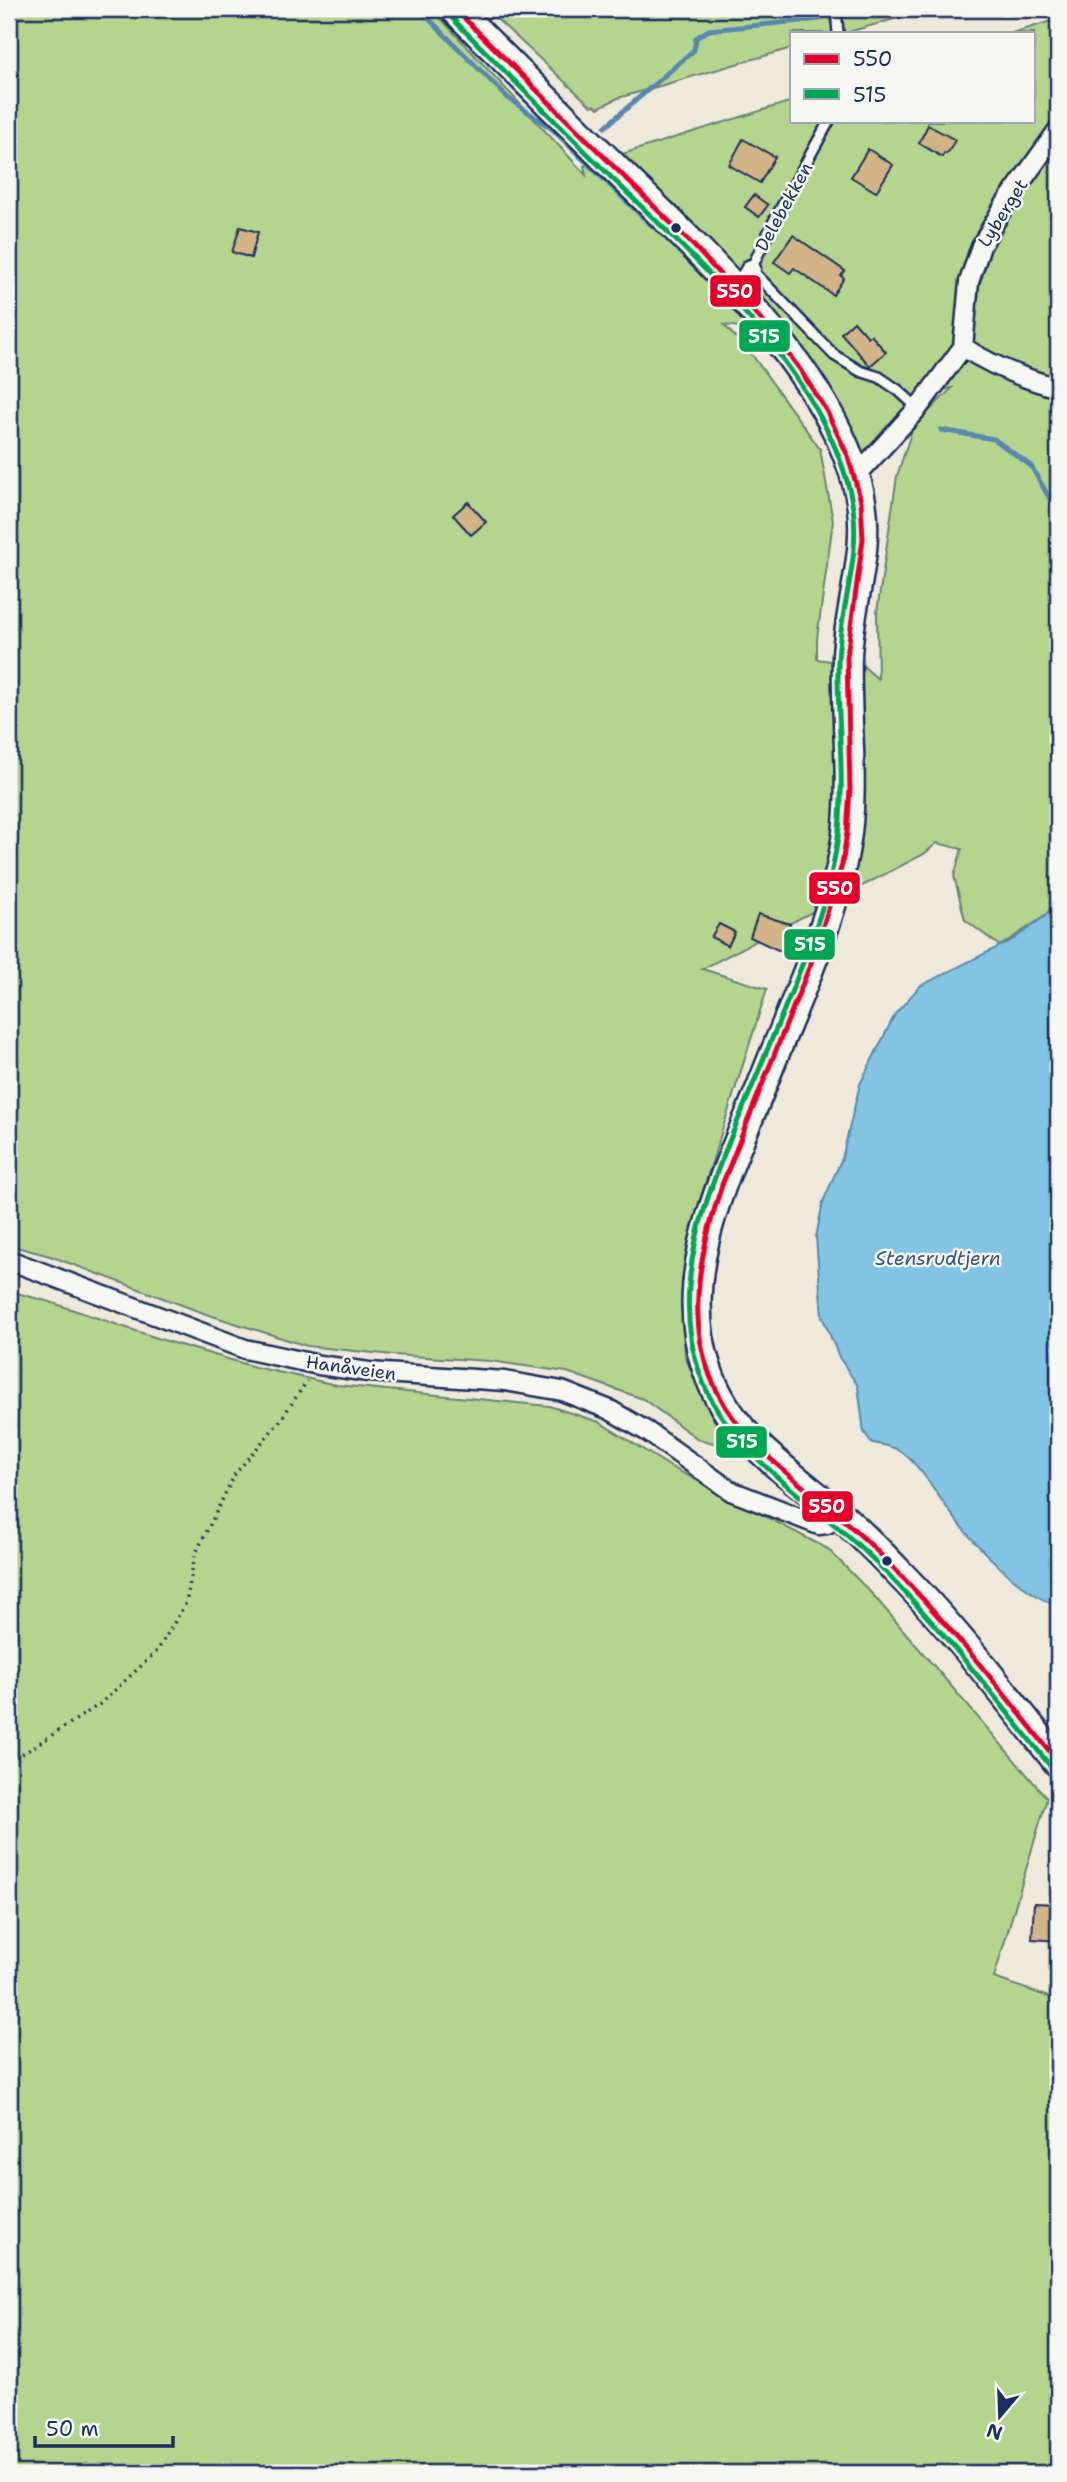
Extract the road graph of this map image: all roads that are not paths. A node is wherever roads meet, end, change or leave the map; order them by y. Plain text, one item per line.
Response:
1 (456, 9) edge
2 (836, 9) edge
3 (838, 32) edge
4 (829, 122) edge
5 (1058, 130) edge
6 (744, 280) junction
7 (963, 347) junction
8 (1058, 388) edge
9 (918, 408) junction
10 (855, 477) junction
11 (9, 1260) edge
12 (839, 1515) junction
13 (1058, 1762) edge

1 - 6 main road
2 - 3 lane
4 - 6 lane, Delebekken
5 - 7 street, Lyberget
6 - 9 lane
6 - 10 main road
7 - 8 street
7 - 9 street
9 - 10 street
10 - 12 main road
11 - 12 street, Hanåveien
12 - 13 main road

